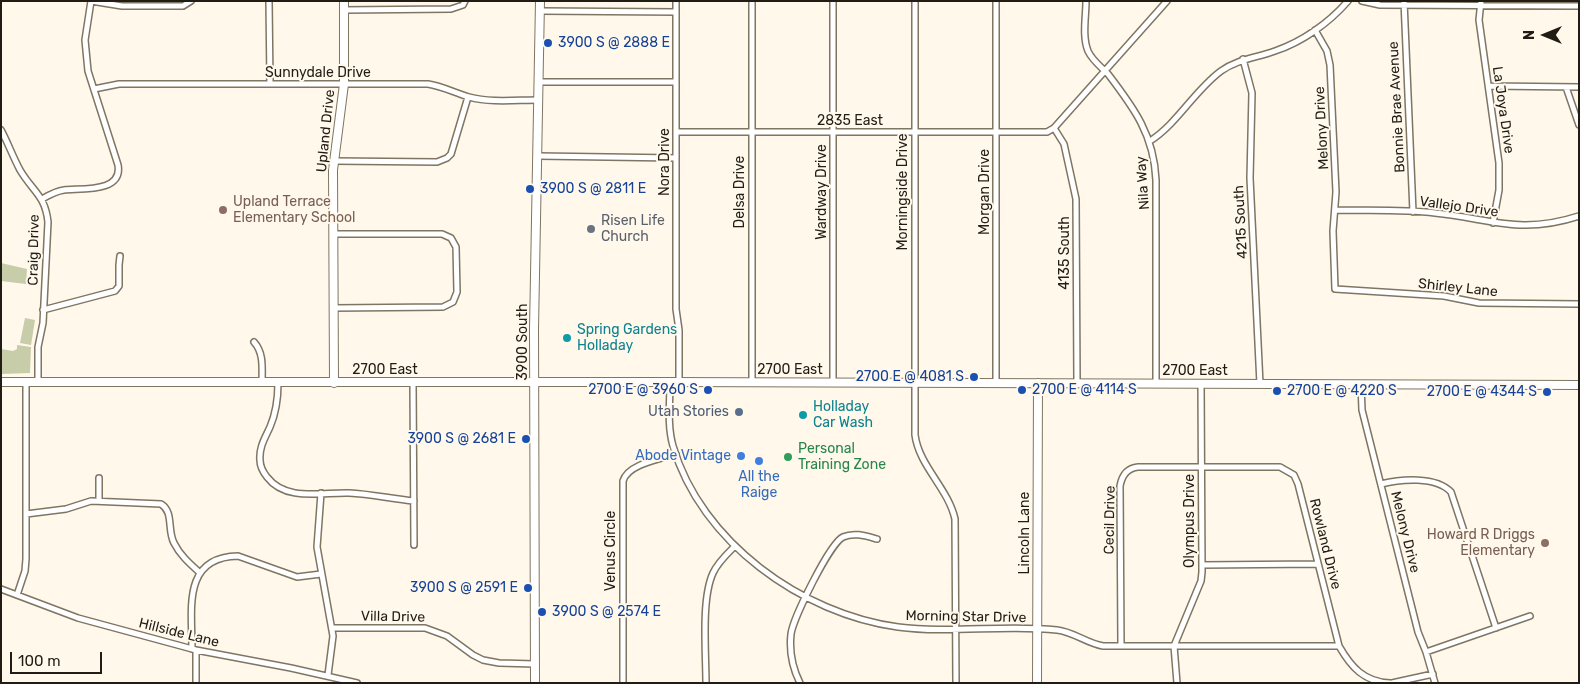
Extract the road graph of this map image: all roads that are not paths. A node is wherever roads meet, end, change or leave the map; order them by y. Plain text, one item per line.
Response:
1 (91, 1) edge
2 (192, 1) edge
3 (269, 1) edge
4 (540, 1) edge
5 (676, 1) edge
6 (752, 1) edge
7 (833, 1) edge
8 (915, 1) edge
9 (996, 1) edge
10 (1086, 1) edge
11 (1167, 1) edge
12 (1348, 1) edge
13 (1362, 1) edge
14 (464, 3) edge
15 (1404, 3) edge
16 (1481, 3) edge
17 (344, 5) edge
18 (1579, 6) edge
19 (540, 11) junction
20 (676, 12) junction
21 (1315, 30) junction
22 (1243, 59) junction
23 (1105, 71) junction
24 (540, 82) junction
25 (676, 82) junction
26 (270, 84) junction
27 (344, 84) junction
28 (1488, 86) junction
29 (1566, 86) junction
30 (1579, 86) edge
31 (94, 89) junction
32 (468, 97) junction
33 (540, 100) junction
34 (1579, 125) edge
35 (1054, 128) junction
36 (1, 130) edge
37 (676, 132) junction
38 (752, 132) junction
39 (833, 132) junction
40 (915, 133) junction
41 (996, 133) junction
42 (1150, 141) junction
43 (538, 156) junction
44 (676, 158) junction
45 (334, 161) junction
46 (42, 199) junction
47 (1335, 210) junction
48 (1413, 212) junction
49 (1579, 216) edge
50 (1493, 223) junction
51 (334, 234) junction
52 (120, 256) dead end
53 (1335, 289) joint
54 (1579, 304) edge
55 (334, 308) junction
56 (43, 310) junction
57 (254, 342) dead end
58 (1, 382) edge
59 (26, 382) junction
60 (38, 382) junction
61 (413, 382) junction
62 (535, 382) junction
63 (674, 382) junction
64 (752, 382) junction
65 (262, 383) junction
66 (278, 383) junction
67 (334, 383) junction
68 (833, 383) junction
69 (914, 383) junction
70 (996, 383) junction
71 (1038, 383) junction
72 (1077, 383) junction
73 (1156, 383) junction
74 (1201, 383) junction
75 (1260, 384) junction
76 (1361, 384) junction
77 (1579, 385) edge
78 (676, 454) junction
79 (1202, 466) junction
80 (99, 478) dead end
81 (1381, 484) junction
82 (321, 493) junction
83 (100, 500) junction
84 (414, 501) junction
85 (26, 514) junction
86 (877, 539) dead end
87 (414, 545) dead end
88 (735, 546) junction
89 (1318, 564) junction
90 (1202, 565) junction
91 (199, 572) junction
92 (321, 574) junction
93 (1, 589) edge
94 (17, 595) junction
95 (806, 598) junction
96 (1530, 616) dead end
97 (332, 628) junction
98 (1496, 628) junction
99 (956, 629) junction
100 (1038, 629) junction
101 (1121, 646) junction
102 (1174, 646) junction
103 (1339, 646) junction
104 (194, 650) junction
105 (1426, 652) junction
106 (535, 664) junction
107 (1433, 674) junction
108 (328, 675) junction
109 (196, 683) edge
110 (357, 683) edge
111 (535, 683) edge
112 (623, 683) edge
113 (706, 683) edge
114 (800, 683) edge
115 (956, 683) edge
116 (1037, 683) edge
117 (1177, 683) edge
118 (1391, 683) edge
119 (1435, 683) edge

1 - 2 street
1 - 31 street
3 - 26 street
4 - 19 street, 3900 South
5 - 20 street, Nora Drive
6 - 38 street, Delsa Drive
7 - 39 street, Wardway Drive
8 - 40 street, Morningside Drive
9 - 41 street, Morgan Drive
10 - 23 street, Nila Way
11 - 23 street
12 - 21 street
13 - 15 street
14 - 17 street
15 - 16 street
15 - 48 street, Bonnie Brae Avenue
16 - 18 street
16 - 28 street, La Joya Drive
17 - 27 street, Upland Drive
19 - 20 street
19 - 24 street, 3900 South
20 - 25 street, Nora Drive
21 - 22 street
21 - 47 street, Melony Drive
22 - 42 street
22 - 75 street, 4215 South
23 - 35 street
23 - 42 street, Nila Way
24 - 25 street
24 - 33 street, 3900 South
25 - 37 street, Nora Drive
26 - 27 street, Sunnydale Drive
26 - 31 street, Sunnydale Drive
27 - 32 street, Sunnydale Drive
27 - 45 street, Upland Drive
28 - 29 street
28 - 50 street, La Joya Drive
29 - 30 street
29 - 34 street
31 - 46 street
32 - 33 street, Sunnydale Drive
32 - 45 street
33 - 43 street, 3900 South
35 - 41 street, 2835 East
35 - 72 street, 4135 South
36 - 46 street, Craig Drive
37 - 38 street, 2835 East
37 - 44 street, Nora Drive
38 - 39 street, 2835 East
38 - 64 street, Delsa Drive
39 - 40 street, 2835 East
39 - 68 street, Wardway Drive
40 - 41 street, 2835 East
40 - 69 street, Morningside Drive
41 - 70 street, Morgan Drive
42 - 73 street, Nila Way
43 - 44 street
43 - 62 street, 3900 South
44 - 63 street, Nora Drive
45 - 51 street, Upland Drive
46 - 56 street, Craig Drive
47 - 48 street, Vallejo Drive
47 - 53 street, Melony Drive
48 - 50 street, Vallejo Drive
49 - 50 street, Vallejo Drive
51 - 55 street, Upland Drive
51 - 55 street
52 - 56 street
53 - 54 street, Shirley Lane
55 - 67 street, Upland Drive
56 - 60 street, Craig Drive
57 - 65 street
58 - 59 street, 2700 East
59 - 60 street, 2700 East
59 - 85 street
60 - 65 street, 2700 East
61 - 62 street, 2700 East
61 - 67 street, 2700 East
61 - 84 street
62 - 63 street, 2700 East
62 - 106 street, 3900 South
63 - 64 street, 2700 East
63 - 78 street, Morning Star Drive
64 - 68 street, 2700 East
65 - 66 street, 2700 East
66 - 67 street, 2700 East
66 - 82 street
68 - 69 street, 2700 East
69 - 70 street, 2700 East
69 - 99 street, Morningside Drive
70 - 71 street, 2700 East
71 - 72 street, 2700 East
71 - 100 street, Lincoln Lane
72 - 73 street, 2700 East
73 - 74 street, 2700 East
74 - 75 street, 2700 East
74 - 79 street, Olympus Drive
75 - 76 street, 2700 East
76 - 77 street, 2700 East
76 - 81 street, Melony Drive
78 - 88 street, Morning Star Drive
78 - 112 street, Venus Circle
79 - 89 street, Rowland Drive
79 - 90 street, Olympus Drive
79 - 101 street, Cecil Drive
80 - 83 street
81 - 98 street
81 - 105 street, Melony Drive
82 - 84 street
82 - 92 street
83 - 85 street
83 - 91 street
84 - 87 street
85 - 94 street
86 - 95 street
88 - 95 street, Morning Star Drive
88 - 113 street
89 - 90 street
89 - 103 street, Rowland Drive
90 - 102 street, Olympus Drive
91 - 92 street
91 - 104 street
92 - 97 street
93 - 94 street, Hillside Lane
94 - 104 street, Hillside Lane
95 - 99 street, Morning Star Drive
95 - 114 street
96 - 98 street
97 - 106 street, Villa Drive
97 - 108 street
98 - 105 street
99 - 100 street, Morning Star Drive
99 - 115 street, Morningside Drive
100 - 101 street, Morning Star Drive
100 - 116 street, Lincoln Lane
101 - 102 street, Morning Star Drive
102 - 103 street, Morning Star Drive
102 - 117 street, Olympus Drive
103 - 118 street, Rowland Drive
104 - 108 street, Hillside Lane
104 - 109 street
105 - 107 street, Melony Drive
106 - 111 street, 3900 South
107 - 118 street, Rowland Drive
107 - 119 street, Melony Drive
108 - 110 street, Hillside Lane

